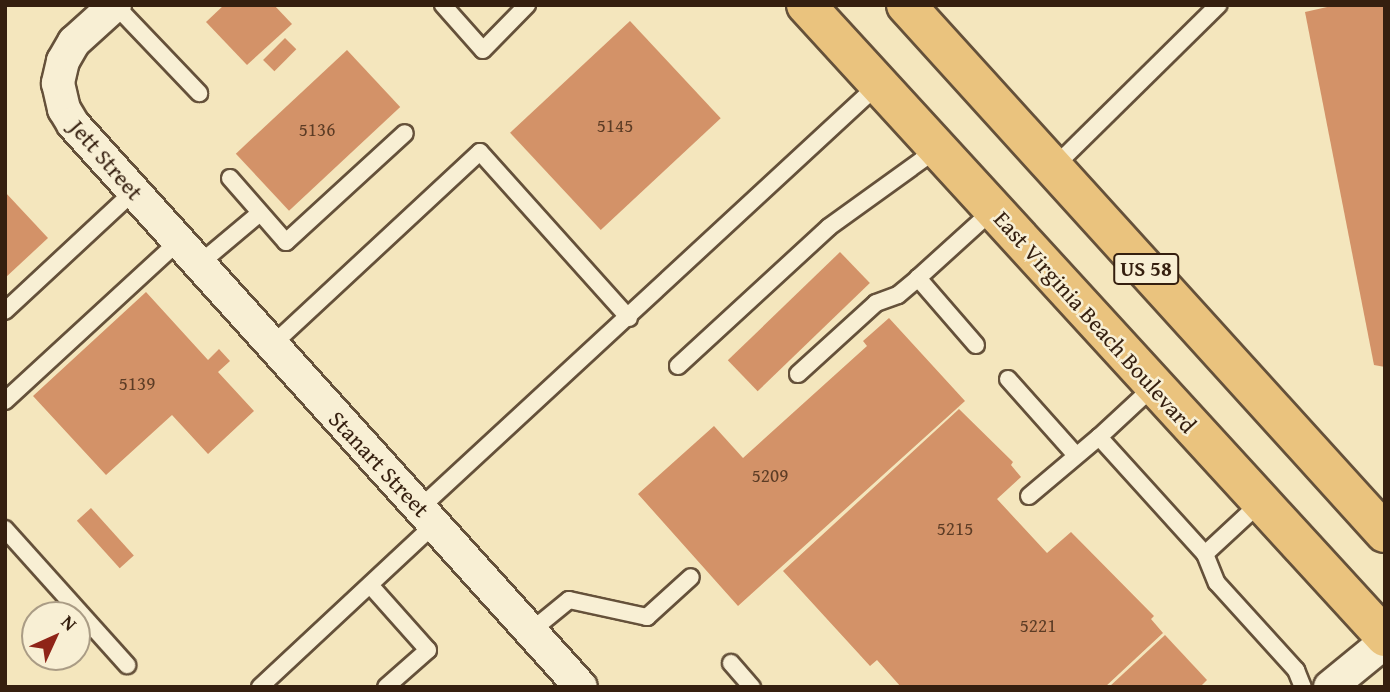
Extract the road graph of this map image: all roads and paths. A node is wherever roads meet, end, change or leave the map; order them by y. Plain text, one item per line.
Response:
1 (115, 5) edge
2 (443, 5) edge
3 (527, 5) edge
4 (806, 5) edge
5 (906, 5) edge
6 (1210, 9) edge
7 (879, 84) junction
8 (199, 93) dead end
9 (405, 133) dead end
10 (937, 149) junction
11 (1054, 167) junction
12 (230, 178) dead end
13 (133, 192) junction
14 (993, 210) junction
15 (260, 213) junction
16 (188, 253) junction
17 (918, 278) junction
18 (5, 311) edge
19 (629, 318) junction
20 (976, 345) dead end
21 (271, 346) junction
22 (678, 366) dead end
23 (798, 374) dead end
24 (1008, 379) dead end
25 (1153, 387) junction
26 (5, 401) edge
27 (1099, 437) junction
28 (1074, 453) junction
29 (1029, 496) dead end
30 (1261, 502) junction
31 (427, 517) junction
32 (5, 529) edge
33 (1385, 533) edge
34 (1205, 554) junction
35 (691, 577) dead end
36 (370, 585) junction
37 (531, 631) junction
38 (1385, 640) edge
39 (731, 663) dead end
40 (127, 665) dead end
41 (260, 687) edge
42 (386, 687) edge
43 (581, 687) edge
44 (752, 687) edge
45 (1303, 687) edge
46 (1330, 687) edge

1 - 8 lane
1 - 13 street, Jett Street
2 - 3 lane
4 - 7 main road, East Virginia Beach Boulevard
5 - 11 main road, US 58
6 - 11 lane
7 - 10 main road, East Virginia Beach Boulevard
7 - 19 lane
9 - 15 lane
10 - 14 main road, East Virginia Beach Boulevard
10 - 22 lane
11 - 33 main road, US 58
12 - 15 lane
13 - 16 street, Jett Street
13 - 18 lane
14 - 17 lane
14 - 25 main road, East Virginia Beach Boulevard
15 - 16 lane
16 - 21 street, Stanart Street
16 - 26 lane
17 - 20 lane
17 - 23 lane
19 - 21 lane
19 - 31 lane
21 - 31 street, Stanart Street
24 - 28 lane
25 - 27 lane
25 - 30 main road, East Virginia Beach Boulevard
27 - 28 lane
27 - 34 lane
28 - 29 lane
30 - 34 lane
30 - 38 main road, East Virginia Beach Boulevard
31 - 36 lane
31 - 37 street, Stanart Street
32 - 40 lane
34 - 45 lane
35 - 37 lane
36 - 41 lane
36 - 42 lane
37 - 43 street, Stanart Street
38 - 46 street
39 - 44 lane

